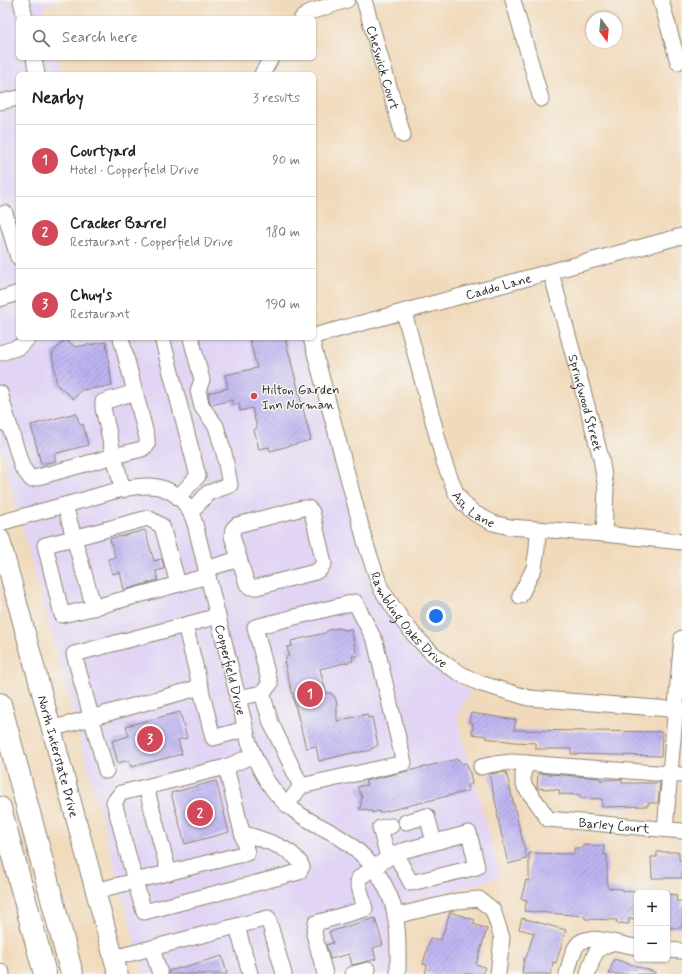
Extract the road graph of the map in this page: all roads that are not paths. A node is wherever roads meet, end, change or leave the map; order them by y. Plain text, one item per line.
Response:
1 (21, 0) edge
2 (347, 0) edge
3 (364, 0) edge
4 (513, 0) edge
5 (661, 0) edge
6 (25, 16) edge
7 (305, 16) edge
8 (34, 60) edge
9 (270, 60) edge
10 (678, 62) dead end
11 (37, 72) edge
12 (263, 72) edge
13 (16, 98) edge
14 (541, 99) dead end
15 (0, 102) edge
16 (403, 135) dead end
17 (8, 212) edge
18 (682, 236) edge
19 (16, 248) edge
20 (551, 272) junction
21 (16, 293) edge
22 (1, 294) edge
23 (404, 312) junction
24 (316, 335) edge
25 (26, 340) edge
26 (122, 340) edge
27 (163, 340) edge
28 (192, 340) edge
29 (312, 340) edge
30 (0, 352) edge
31 (135, 392) junction
32 (0, 393) edge
33 (4, 422) edge
34 (114, 456) junction
35 (123, 490) junction
36 (178, 497) junction
37 (65, 505) junction
38 (191, 512) junction
39 (0, 523) edge
40 (538, 530) junction
41 (604, 534) junction
42 (74, 538) junction
43 (0, 539) edge
44 (682, 542) edge
45 (239, 559) junction
46 (207, 572) junction
47 (178, 584) junction
48 (520, 596) dead end
49 (94, 608) junction
50 (218, 616) junction
51 (185, 625) junction
52 (682, 638) edge
53 (201, 688) junction
54 (262, 693) junction
55 (237, 698) junction
56 (0, 704) edge
57 (679, 710) edge
58 (91, 718) junction
59 (245, 728) junction
60 (51, 729) junction
61 (254, 755) junction
62 (527, 763) junction
63 (226, 767) junction
64 (481, 767) dead end
65 (106, 771) dead end
66 (676, 774) edge
67 (301, 786) junction
68 (146, 787) junction
69 (287, 805) junction
70 (0, 808) edge
71 (406, 822) dead end
72 (390, 826) dead end
73 (666, 829) junction
74 (682, 831) edge
75 (243, 834) junction
76 (434, 842) junction
77 (392, 855) junction
78 (373, 867) junction
79 (169, 873) junction
80 (134, 881) junction
81 (95, 891) junction
82 (395, 916) junction
83 (237, 926) junction
84 (612, 943) junction
85 (634, 947) edge
86 (152, 948) junction
87 (670, 950) edge
88 (682, 951) edge
89 (115, 966) edge
90 (368, 970) dead end
91 (45, 974) edge
92 (72, 974) edge
93 (160, 974) edge
94 (250, 974) edge
95 (284, 974) edge
96 (325, 974) edge
97 (353, 974) edge
98 (398, 974) edge
99 (498, 974) edge
100 (567, 974) edge
101 (588, 974) edge

1 - 6 street
2 - 7 street
3 - 16 street, Cheswick Court
4 - 14 street
5 - 10 street
8 - 11 street
9 - 12 street
13 - 15 street
17 - 19 street
18 - 20 street, Caddo Lane
20 - 23 street, Caddo Lane
20 - 41 street, Springwood Street
21 - 22 street
23 - 24 street, Caddo Lane
23 - 40 street, Ash Lane
25 - 30 street
26 - 31 street
27 - 36 street
28 - 38 street
29 - 57 street, Rambling Oaks Drive
31 - 34 street
31 - 34 street
32 - 33 street
33 - 34 street
34 - 35 street
35 - 36 street, Copperfield Drive
35 - 37 street, Copperfield Drive
36 - 38 street, Copperfield Drive
37 - 39 street, Copperfield Drive
37 - 42 street
38 - 46 street, Copperfield Drive
40 - 41 street, Ash Lane
40 - 48 street
41 - 44 street, Ash Lane
42 - 47 street
42 - 49 street
42 - 49 street
43 - 60 main road, North Interstate Drive
45 - 45 street
45 - 46 street
46 - 47 street
46 - 50 street, Copperfield Drive
47 - 49 street
50 - 51 street
50 - 55 street, Copperfield Drive
51 - 53 street
51 - 58 street
52 - 57 street
53 - 58 street
53 - 59 street
54 - 55 street
54 - 67 street
54 - 67 street
55 - 59 street, Copperfield Drive
56 - 92 highway
57 - 66 street
58 - 60 street
58 - 65 street
59 - 61 street, Copperfield Drive
60 - 81 main road, North Interstate Drive
61 - 63 street
61 - 69 street, Copperfield Drive
62 - 64 street
62 - 66 street
62 - 73 street, Barley Court
63 - 68 street
63 - 75 street
66 - 73 street
67 - 69 street
68 - 79 street
68 - 80 street
69 - 78 street, Copperfield Drive
70 - 91 highway
71 - 76 street
72 - 77 street
73 - 74 street, Barley Court
75 - 79 street
75 - 80 street
76 - 77 street
76 - 77 street
77 - 78 street
78 - 82 street, Copperfield Drive
78 - 96 street
79 - 80 street
80 - 81 street
81 - 89 main road, North Interstate Drive
82 - 98 street, Copperfield Drive
82 - 99 street
83 - 86 street
83 - 94 street
83 - 95 street
84 - 85 street
84 - 100 street
84 - 101 street
86 - 89 street
86 - 93 street
87 - 88 street
90 - 97 street

